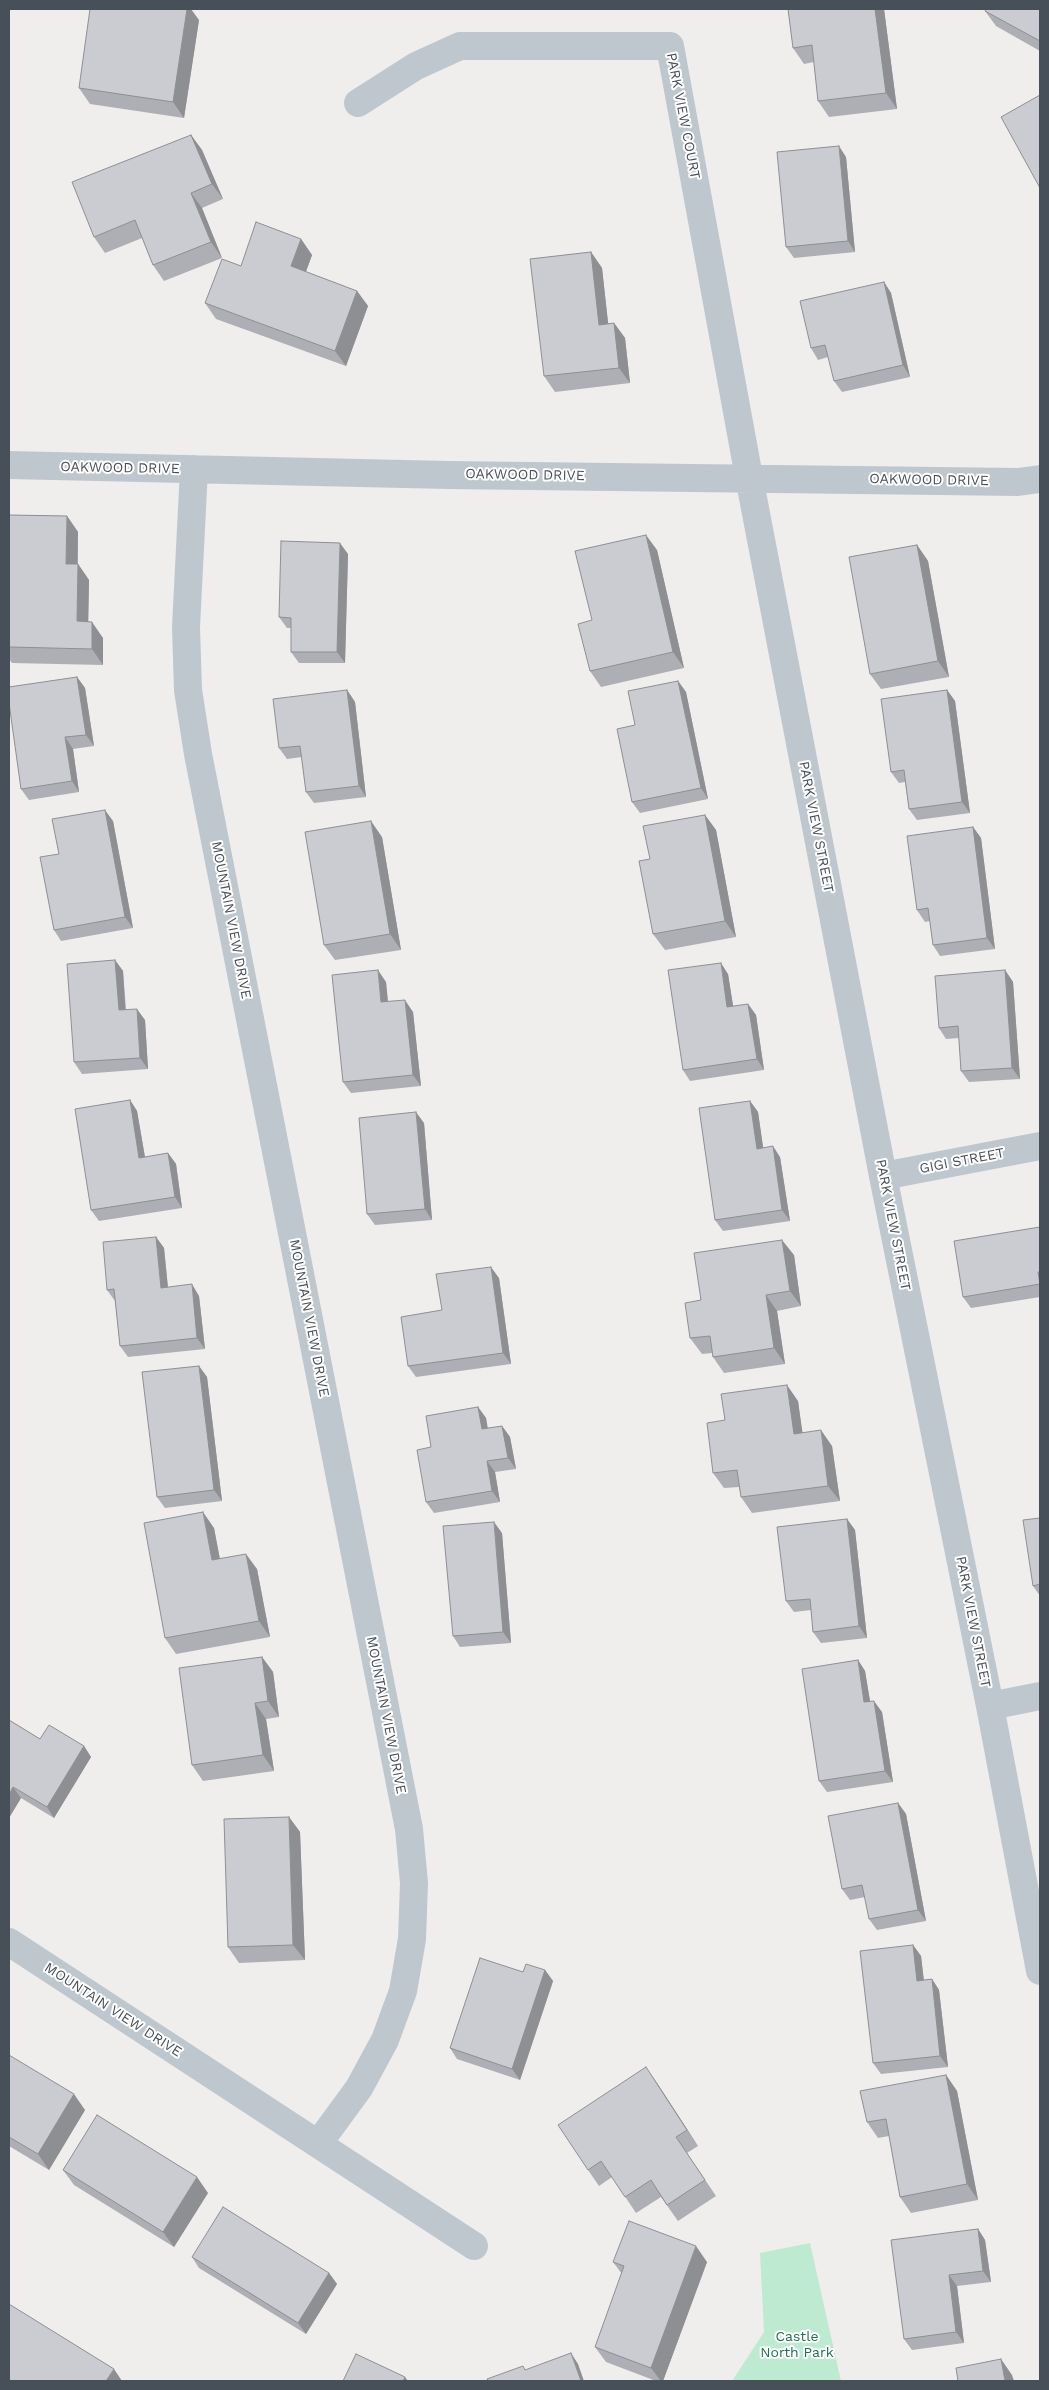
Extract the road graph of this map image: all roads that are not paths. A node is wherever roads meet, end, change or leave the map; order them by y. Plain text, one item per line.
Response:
1 (358, 103) dead end
2 (9, 465) edge
3 (194, 469) junction
4 (749, 477) junction
5 (1040, 480) edge
6 (1040, 1146) edge
7 (883, 1176) junction
8 (1040, 1696) edge
9 (990, 1706) junction
10 (9, 1942) edge
11 (1040, 1971) edge
12 (318, 2144) junction
13 (474, 2246) dead end

1 - 4 street, PARK VIEW COURT
2 - 3 street, OAKWOOD DRIVE
3 - 4 street, OAKWOOD DRIVE
3 - 12 street, MOUNTAIN VIEW DRIVE
4 - 5 street, OAKWOOD DRIVE
4 - 7 street, PARK VIEW STREET
6 - 7 street, GIGI STREET
7 - 9 street, PARK VIEW STREET
8 - 9 street
9 - 11 street, PARK VIEW STREET
10 - 12 street, MOUNTAIN VIEW DRIVE
12 - 13 street, MOUNTAIN VIEW DRIVE

